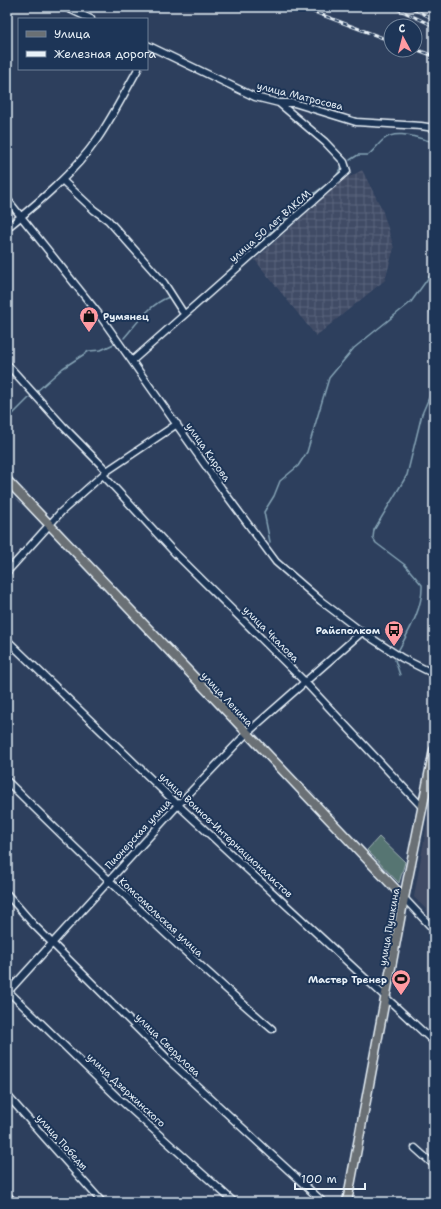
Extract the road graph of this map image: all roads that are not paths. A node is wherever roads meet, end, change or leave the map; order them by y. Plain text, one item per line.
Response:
1 (65, 7) edge
2 (89, 18) edge
3 (148, 47) edge
4 (137, 70) edge
5 (279, 103) junction
6 (434, 128) edge
7 (62, 180) junction
8 (7, 199) edge
9 (22, 216) junction
10 (7, 228) edge
11 (182, 311) dead end
12 (132, 361) junction
13 (7, 364) edge
14 (177, 424) junction
15 (105, 473) junction
16 (7, 480) edge
17 (49, 524) junction
18 (7, 572) edge
19 (362, 632) junction
20 (7, 640) edge
21 (434, 674) edge
22 (304, 681) junction
23 (246, 734) junction
24 (434, 750) edge
25 (7, 781) edge
26 (178, 805) junction
27 (423, 808) junction
28 (108, 882) junction
29 (7, 894) edge
30 (404, 898) junction
31 (434, 930) edge
32 (53, 944) junction
33 (7, 991) edge
34 (386, 999) junction
35 (272, 1029) dead end
36 (434, 1042) edge
37 (7, 1095) edge
38 (414, 1148) dead end
39 (434, 1165) edge
40 (7, 1195) edge
41 (14, 1202) edge
42 (102, 1202) edge
43 (234, 1202) edge
44 (323, 1202) edge
45 (347, 1202) edge

1 - 2 street
3 - 5 street, улица Матросова
4 - 7 street
5 - 6 street, улица Матросова
5 - 12 street, улица 50 лет ВЛКСМ
7 - 9 street
7 - 11 street
8 - 9 street, улица Кирова
9 - 10 street
9 - 12 street, улица Кирова
12 - 14 street, улица Кирова
13 - 15 street, улица Чкалова
14 - 15 street
14 - 19 street, улица Кирова
15 - 17 street
15 - 22 street, улица Чкалова
16 - 17 main road, улица Ленина
17 - 18 street
17 - 23 main road, улица Ленина
19 - 21 street, улица Кирова
19 - 22 street, Пионерская улица
20 - 26 street, улица Воинов-Интернационалистов
22 - 23 street, Пионерская улица
22 - 27 street, улица Чкалова
23 - 26 street, Пионерская улица
23 - 30 main road, улица Ленина
24 - 27 main road, улица Пушкина
25 - 28 street, Комсомольская улица
26 - 28 street, Пионерская улица
26 - 34 street, улица Воинов-Интернационалистов
27 - 30 main road, улица Пушкина
28 - 32 street, Пионерская улица
28 - 35 street, Комсомольская улица
29 - 32 street, улица Свердлова
30 - 31 street, улица Ленина
30 - 34 main road, улица Пушкина
32 - 33 street, Пионерская улица
32 - 44 street, улица Свердлова
33 - 43 street, улица Дзержинского
34 - 36 street, улица Воинов-Интернационалистов
34 - 45 main road, улица Пушкина
37 - 42 street, улица Победы
38 - 39 street
40 - 41 street

